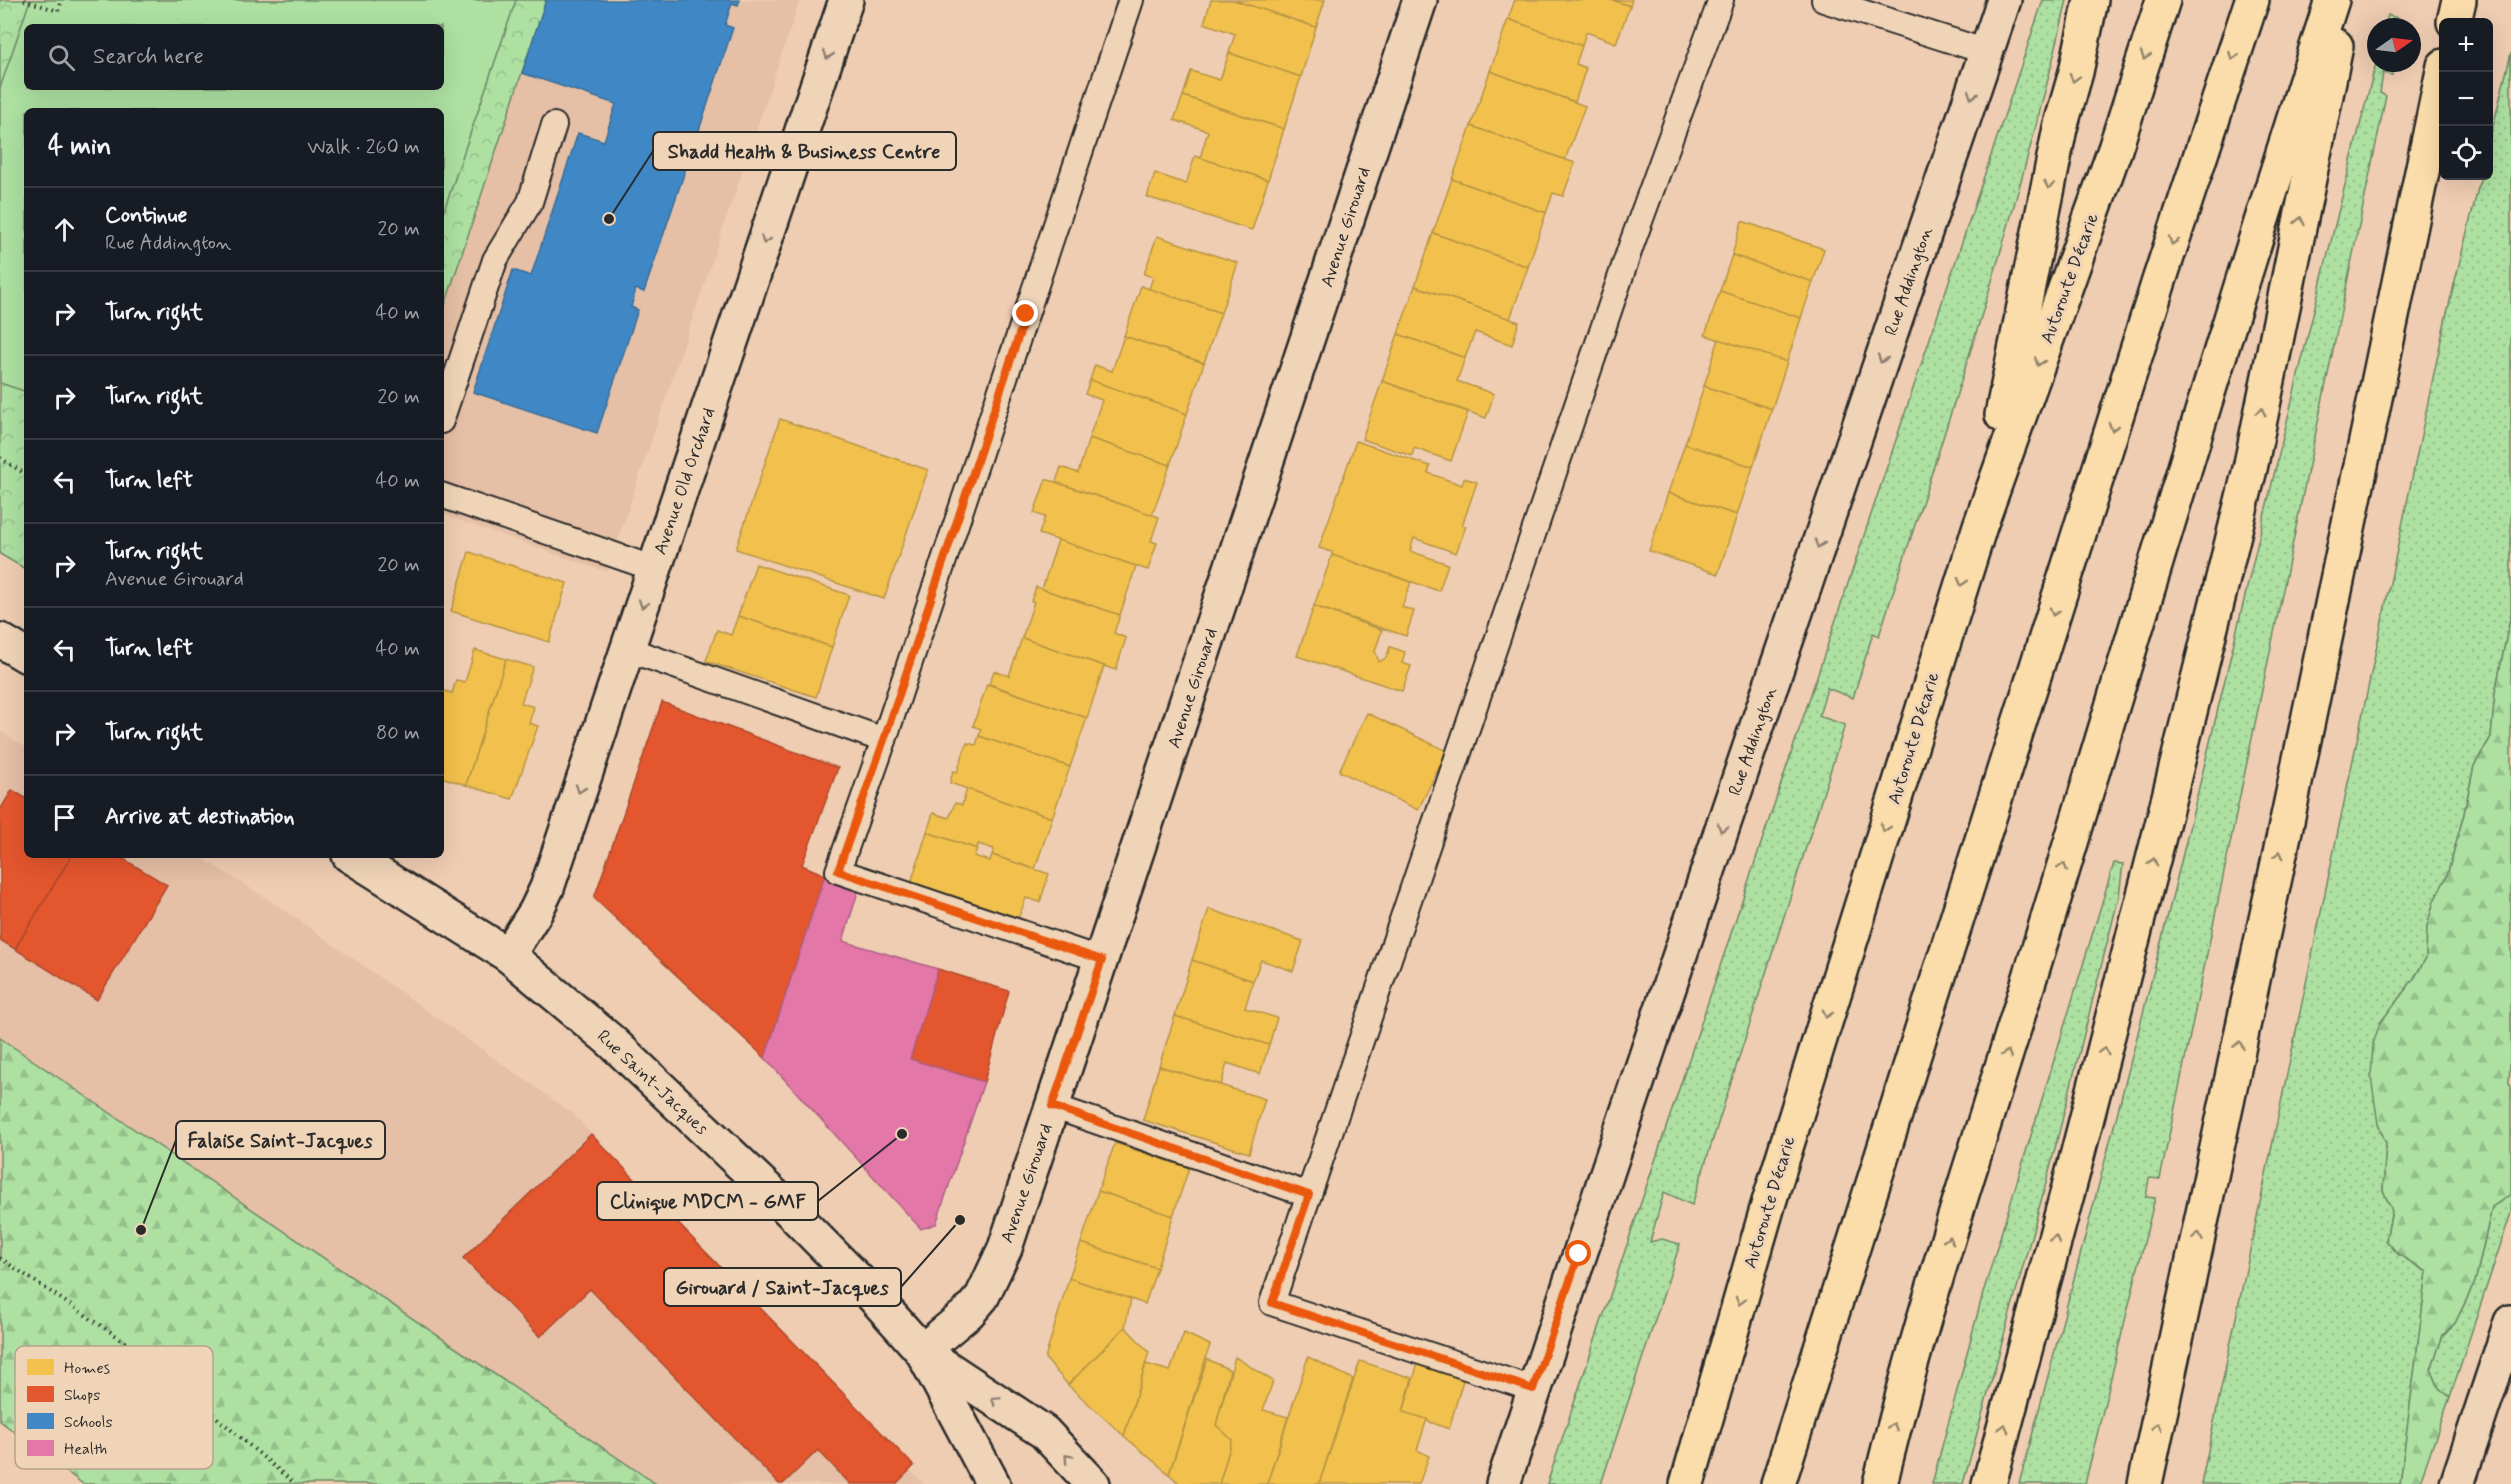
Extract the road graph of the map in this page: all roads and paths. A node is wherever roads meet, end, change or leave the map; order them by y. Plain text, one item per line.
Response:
1 (24, 0) edge
2 (62, 0) edge
3 (846, 0) edge
4 (1131, 0) edge
5 (1420, 0) edge
6 (1721, 0) edge
7 (1824, 0) edge
8 (2004, 0) edge
9 (2091, 0) edge
10 (2163, 0) edge
11 (2252, 0) edge
12 (2332, 0) edge
13 (2345, 0) edge
14 (2459, 0) edge
15 (2455, 18) edge
16 (1987, 52) junction
17 (2443, 72) edge
18 (554, 124) dead end
19 (444, 412) edge
20 (0, 458) edge
21 (24, 472) edge
22 (444, 496) edge
23 (1980, 526) junction
24 (655, 569) junction
25 (0, 639) edge
26 (627, 649) junction
27 (24, 654) edge
28 (884, 740) junction
29 (354, 858) edge
30 (508, 955) junction
31 (1102, 960) junction
32 (1052, 1106) junction
33 (1309, 1195) junction
34 (0, 1258) edge
35 (2511, 1322) edge
36 (132, 1346) edge
37 (922, 1351) junction
38 (2505, 1362) edge
39 (1533, 1389) junction
40 (213, 1414) edge
41 (295, 1484) edge
42 (993, 1484) edge
43 (1093, 1484) edge
44 (1503, 1484) edge
45 (1687, 1484) edge
46 (1778, 1484) edge
47 (1880, 1484) edge
48 (1989, 1484) edge
49 (2145, 1484) edge
50 (2457, 1484) edge

1 - 2 path
3 -> 24 street, Avenue Old Orchard
4 - 28 lane
5 - 31 street, Avenue Girouard
6 - 33 lane
7 - 16 lane
8 - 16 street, Rue Addington
9 -> 23 highway
10 -> 23 highway, Autoroute Décarie
11 -> 46 highway
47 -> 12 highway
48 -> 13 highway
14 - 15 highway
16 -> 39 street, Rue Addington
49 -> 17 highway
18 - 19 lane
20 - 21 path
22 - 24 lane
23 -> 45 highway, Autoroute Décarie
24 -> 26 street, Avenue Old Orchard
25 - 27 street
26 - 28 lane
26 -> 30 street, Avenue Old Orchard
28 - 31 lane
29 - 30 street, Rue Saint-Jacques
30 - 37 street, Rue Saint-Jacques
31 - 32 street, Avenue Girouard
32 - 33 lane
32 - 37 street, Avenue Girouard
33 - 39 lane
34 - 36 path
35 - 38 street
37 - 42 street, Rue Saint-Jacques
43 -> 37 street, Rue Saint-Jacques
38 - 50 street
39 - 44 street, Rue Addington
40 - 41 path

